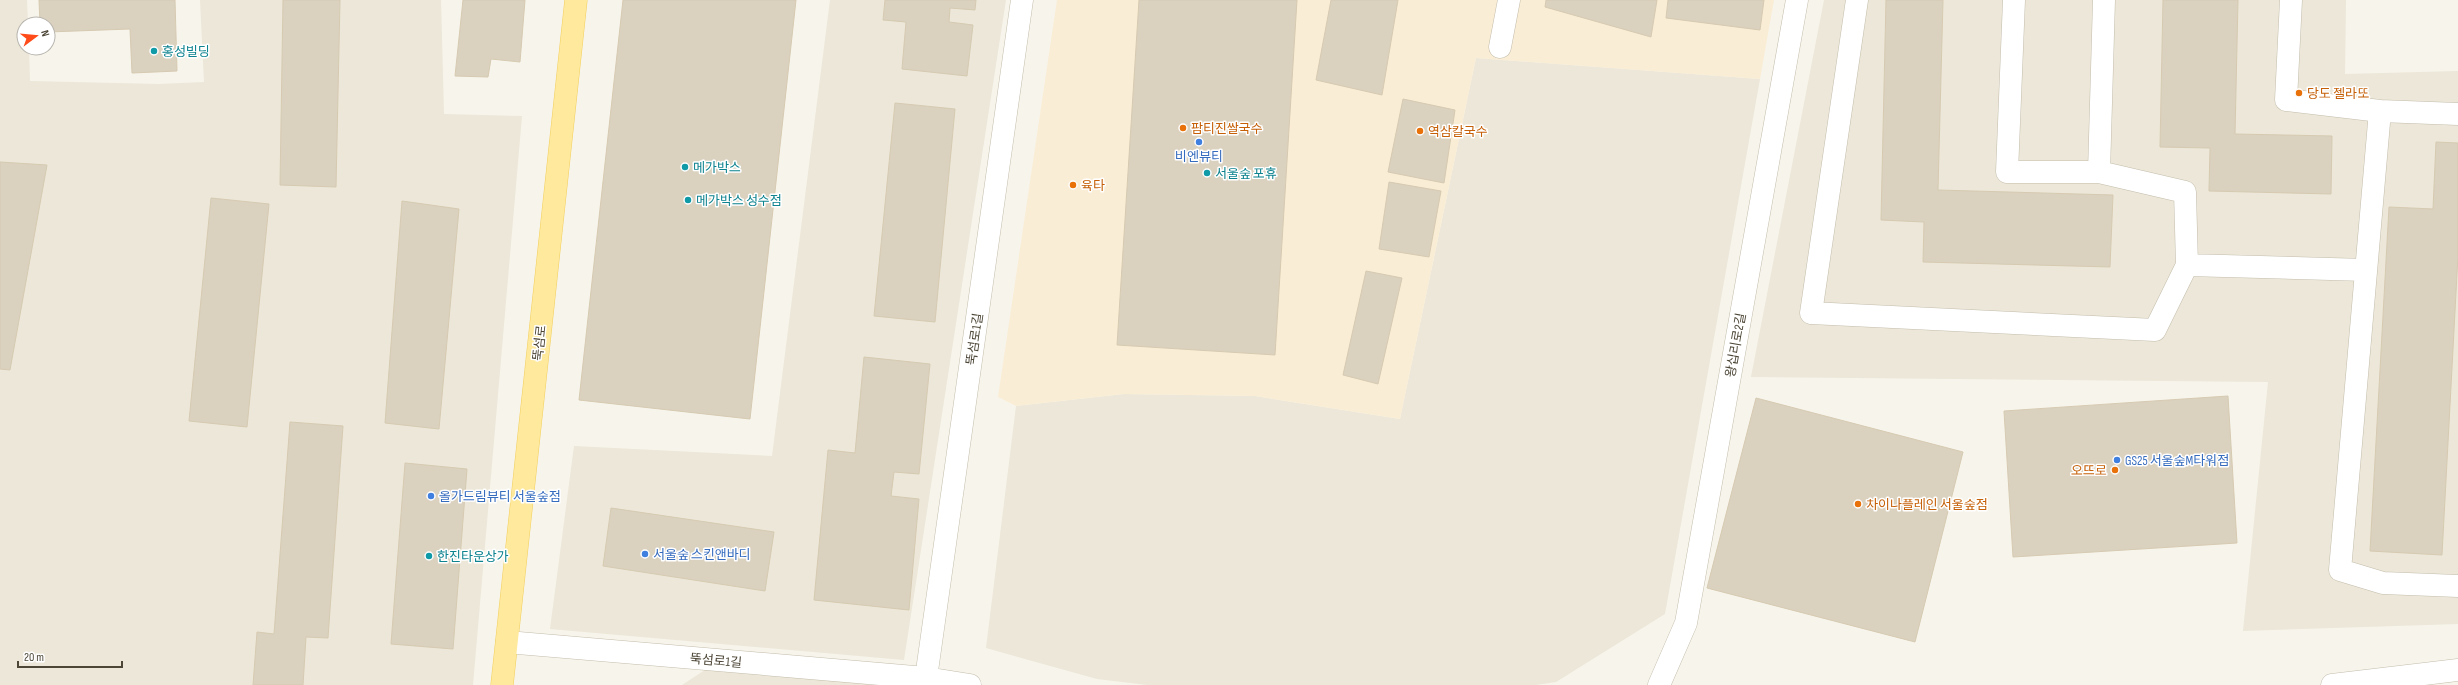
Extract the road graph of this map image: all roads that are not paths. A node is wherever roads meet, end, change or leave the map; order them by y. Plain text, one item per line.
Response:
1 (576, 0) edge
2 (1022, 0) edge
3 (1509, 0) edge
4 (1797, 0) edge
5 (1858, 0) edge
6 (2014, 0) edge
7 (2104, 0) edge
8 (2291, 0) edge
9 (1500, 47) dead end
10 (2380, 110) junction
11 (2458, 114) edge
12 (2099, 172) junction
13 (2188, 265) junction
14 (2366, 270) junction
15 (2458, 586) edge
16 (507, 642) junction
17 (2458, 670) edge
18 (926, 678) junction
19 (2359, 683) edge
20 (502, 685) edge
21 (970, 685) edge
22 (1659, 685) edge
23 (2332, 685) edge

1 - 16 main road, 뚝섬로
2 - 18 street, 뚝섬로1길
3 - 9 street
4 - 22 street, 왕십리로2길
5 - 13 street
6 - 12 street
7 - 12 street
8 - 10 street
10 - 11 street
10 - 14 street
12 - 13 street
13 - 14 street
14 - 15 street
16 - 18 street, 뚝섬로1길
16 - 20 main road, 뚝섬로
17 - 19 street
18 - 21 street, 뚝섬로1길
19 - 23 street

